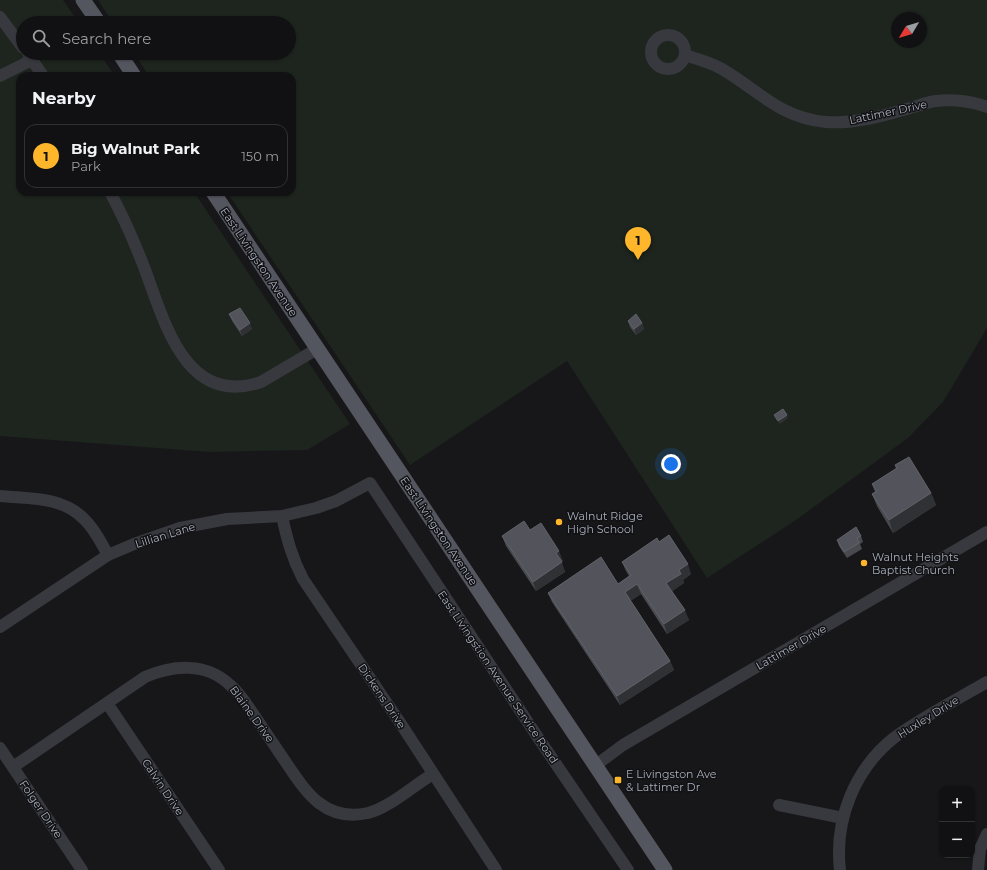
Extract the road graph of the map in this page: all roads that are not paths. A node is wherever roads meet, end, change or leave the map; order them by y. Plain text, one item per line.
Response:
1 (83, 0) edge
2 (93, 16) edge
3 (0, 17) edge
4 (16, 39) edge
5 (685, 55) dead end
6 (24, 60) edge
7 (33, 60) edge
8 (124, 60) edge
9 (40, 72) edge
10 (131, 72) edge
11 (0, 76) edge
12 (987, 107) edge
13 (112, 196) edge
14 (215, 196) edge
15 (317, 349) junction
16 (370, 483) joint
17 (0, 496) edge
18 (282, 516) junction
19 (987, 532) edge
20 (108, 555) junction
21 (0, 627) edge
22 (986, 684) edge
23 (108, 703) junction
24 (0, 748) edge
25 (596, 765) junction
26 (13, 767) junction
27 (433, 774) junction
28 (779, 805) dead end
29 (843, 818) junction
30 (987, 834) edge
31 (82, 870) edge
32 (219, 870) edge
33 (496, 870) edge
34 (628, 870) edge
35 (665, 870) edge
36 (840, 870) edge
37 (978, 870) edge

1 - 2 main road
3 - 4 street
5 - 12 street, Lattimer Drive
6 - 11 street
7 - 9 street
8 - 10 main road
13 - 15 street
14 - 15 main road, East Livingston Avenue
15 - 25 main road, East Livingston Avenue
16 - 18 street, Lillian Lane
16 - 34 street, East Livingstion Avenue Service Road
17 - 20 street
18 - 20 street, Lillian Lane
18 - 27 street, Dickens Drive
19 - 25 street, Lattimer Drive
20 - 21 street, Lillian Lane
22 - 29 street, Huxley Drive
23 - 26 street, Blaine Drive
23 - 27 street, Blaine Drive
23 - 32 street, Calvin Drive
24 - 26 street, Folger Drive
25 - 35 main road, East Livingston Avenue
26 - 31 street, Folger Drive
27 - 33 street, Dickens Drive
28 - 29 street
29 - 36 street, Huxley Drive
30 - 37 street

